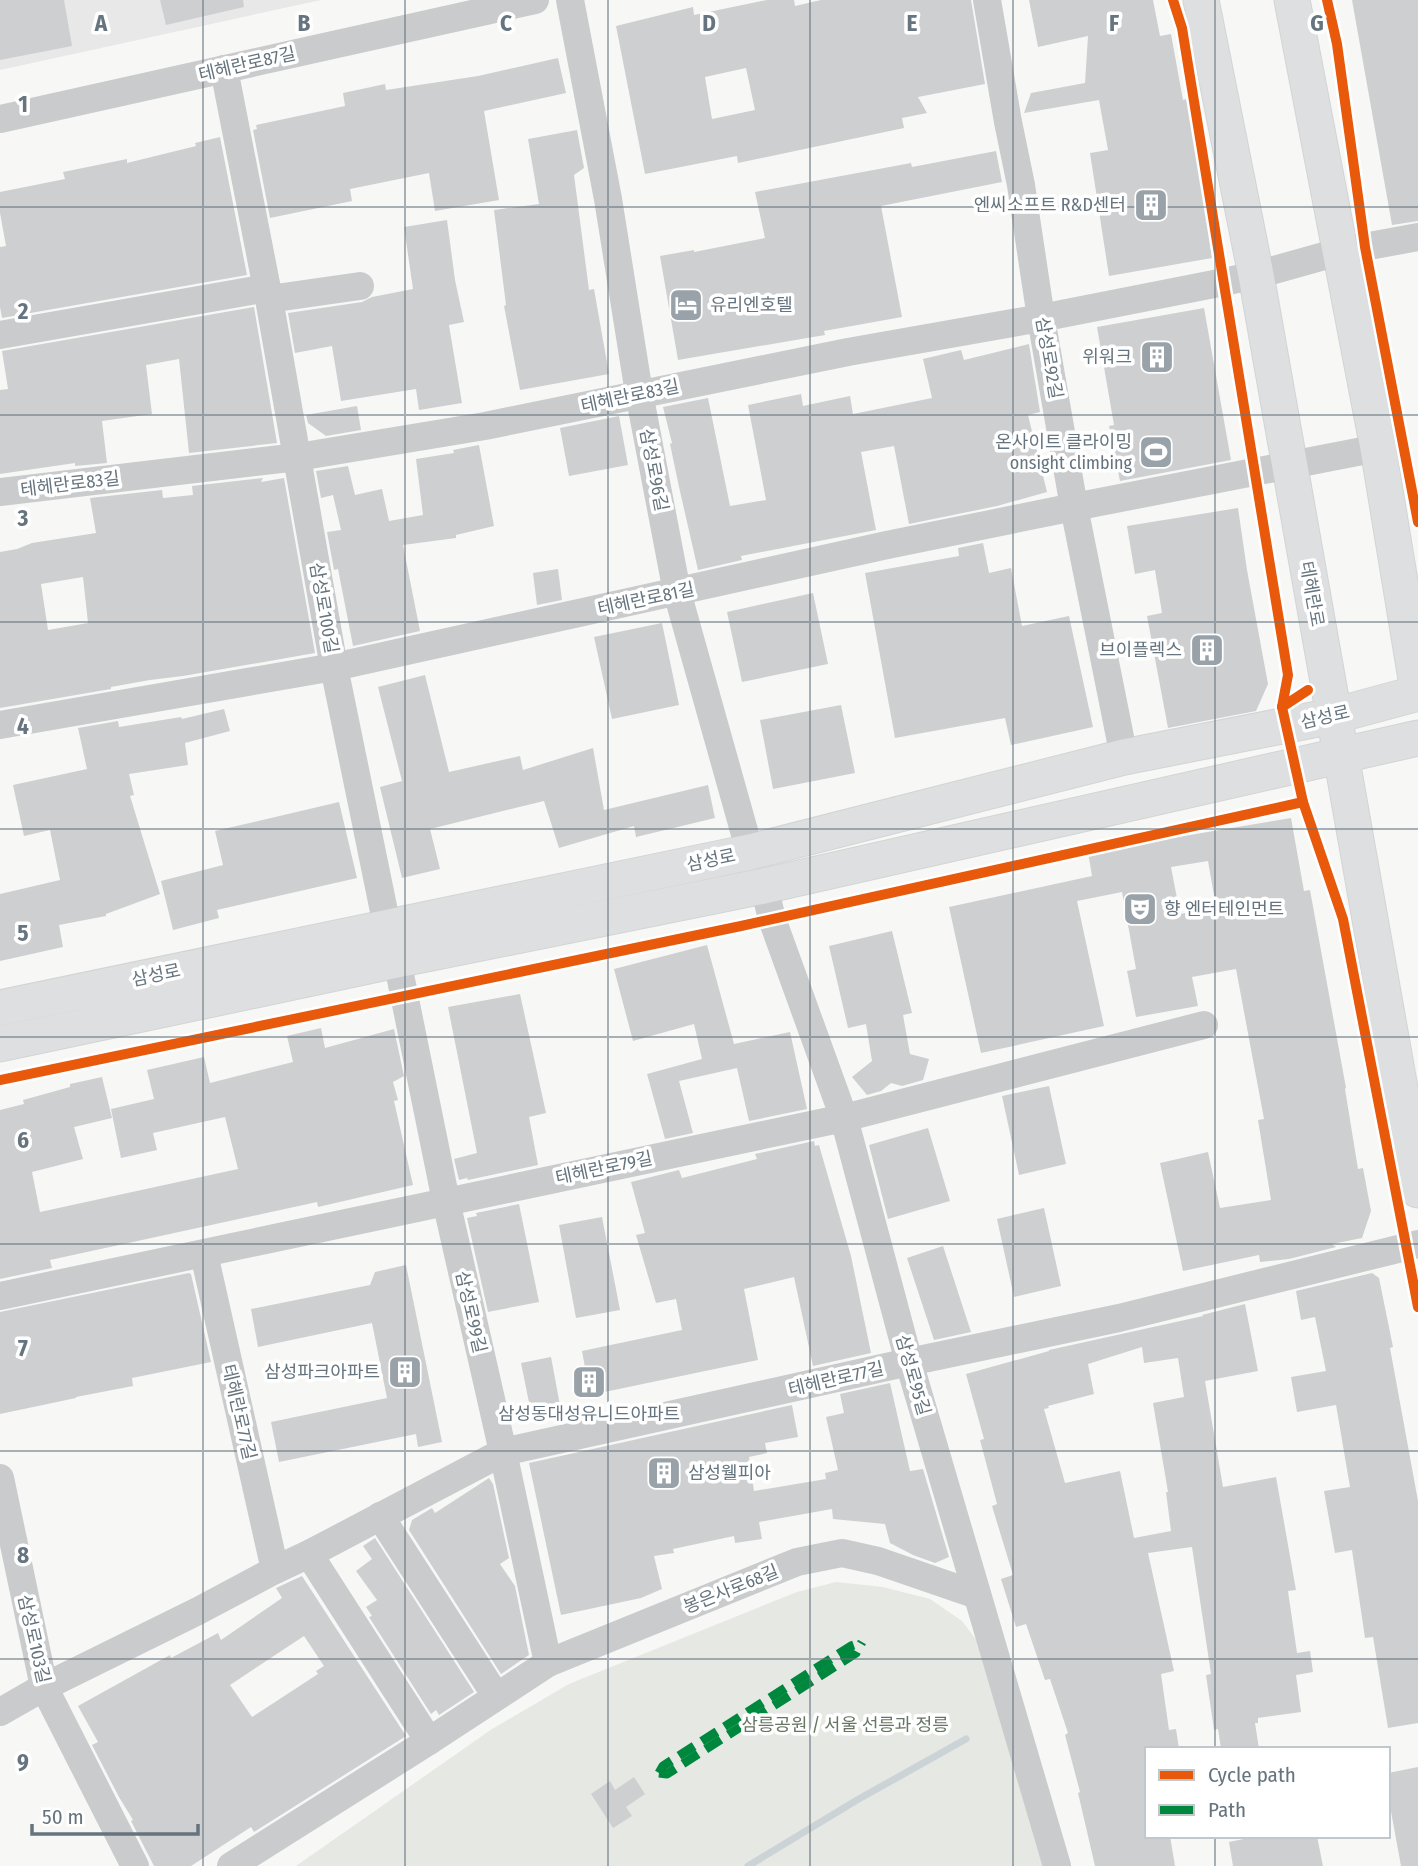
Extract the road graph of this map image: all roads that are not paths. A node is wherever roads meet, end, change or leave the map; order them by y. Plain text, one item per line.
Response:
1 (535, 0) edge
2 (570, 0) edge
3 (988, 0) edge
4 (1201, 0) edge
5 (1293, 0) edge
6 (225, 69) junction
7 (0, 119) edge
8 (1418, 237) edge
9 (1342, 251) junction
10 (1256, 275) junction
11 (360, 286) dead end
12 (268, 294) junction
13 (1041, 318) junction
14 (0, 335) edge
15 (639, 393) junction
16 (1378, 448) junction
17 (298, 457) junction
18 (1290, 465) junction
19 (0, 492) edge
20 (1074, 507) junction
21 (677, 592) junction
22 (334, 667) junction
23 (1418, 692) edge
24 (1333, 716) junction
25 (0, 725) edge
26 (1418, 738) edge
27 (1124, 757) junction
28 (1342, 757) junction
29 (750, 852) junction
30 (764, 886) junction
31 (387, 926) junction
32 (397, 960) junction
33 (0, 1008) edge
34 (1204, 1025) dead end
35 (0, 1044) edge
36 (844, 1118) junction
37 (1418, 1190) edge
38 (446, 1201) junction
39 (1418, 1244) edge
40 (204, 1254) junction
41 (0, 1296) edge
42 (909, 1362) junction
43 (503, 1452) junction
44 (0, 1478) edge
45 (380, 1516) junction
46 (309, 1554) junction
47 (275, 1570) junction
48 (977, 1595) junction
49 (548, 1663) junction
50 (44, 1688) junction
51 (496, 1696) junction
52 (0, 1712) edge
53 (429, 1741) junction
54 (135, 1866) edge
55 (231, 1866) edge
56 (1057, 1866) edge

1 - 6 street, 테헤란로87길
2 - 15 street, 삼성로96길
3 - 13 street, 삼성로92길
4 - 10 main road, 테헤란로
5 - 9 main road
6 - 7 street, 테헤란로87길
6 - 12 street, 삼성로100길
8 - 9 street, 테헤란로83길
9 - 10 street, 테헤란로83길
9 - 16 main road
10 - 13 street, 테헤란로83길
10 - 18 main road, 테헤란로
11 - 12 street
12 - 14 street
12 - 17 street, 삼성로100길
13 - 15 street, 테헤란로83길
13 - 20 street, 삼성로92길
15 - 17 street, 테헤란로83길
15 - 21 street, 삼성로96길
16 - 18 street, 테헤란로81길
16 - 23 main road
17 - 19 street, 테헤란로83길
17 - 22 street, 삼성로100길
18 - 20 street, 테헤란로81길
18 - 24 main road, 테헤란로
20 - 21 street, 테헤란로81길
20 - 27 street, 삼성로92길
21 - 22 street, 테헤란로81길
21 - 29 street, 삼성로96길
22 - 25 street, 테헤란로81길
22 - 31 street, 삼성로100길
23 - 24 main road, 삼성로
24 - 27 main road, 삼성로
24 - 28 main road, 테헤란로
26 - 28 main road, 삼성로
27 - 29 main road, 삼성로
28 - 30 main road, 삼성로
28 - 37 main road, 테헤란로
29 - 31 main road, 삼성로
30 - 32 main road, 삼성로
30 - 36 street, 삼성로95길
31 - 33 main road, 삼성로
32 - 35 main road, 삼성로
32 - 38 street, 삼성로99길
34 - 36 street, 테헤란로79길
36 - 38 street, 테헤란로79길
36 - 42 street, 삼성로95길
38 - 40 street, 테헤란로79길
38 - 43 street, 삼성로99길
39 - 42 street, 테헤란로77길
40 - 41 street, 테헤란로79길
40 - 47 street, 테헤란로77길
42 - 43 street, 테헤란로77길
42 - 48 street, 삼성로95길
43 - 45 street, 테헤란로77길
43 - 49 street, 삼성로99길
44 - 50 street, 삼성로103길
45 - 46 street, 테헤란로77길
45 - 51 street
46 - 47 street, 테헤란로77길
46 - 53 street
47 - 50 street, 테헤란로77길
48 - 49 street, 봉은사로68길
48 - 56 street, 삼성로95길
49 - 51 street, 봉은사로68길
50 - 52 street, 테헤란로77길
50 - 54 street, 삼성로103길
51 - 53 street, 봉은사로68길
53 - 55 street, 봉은사로68길

